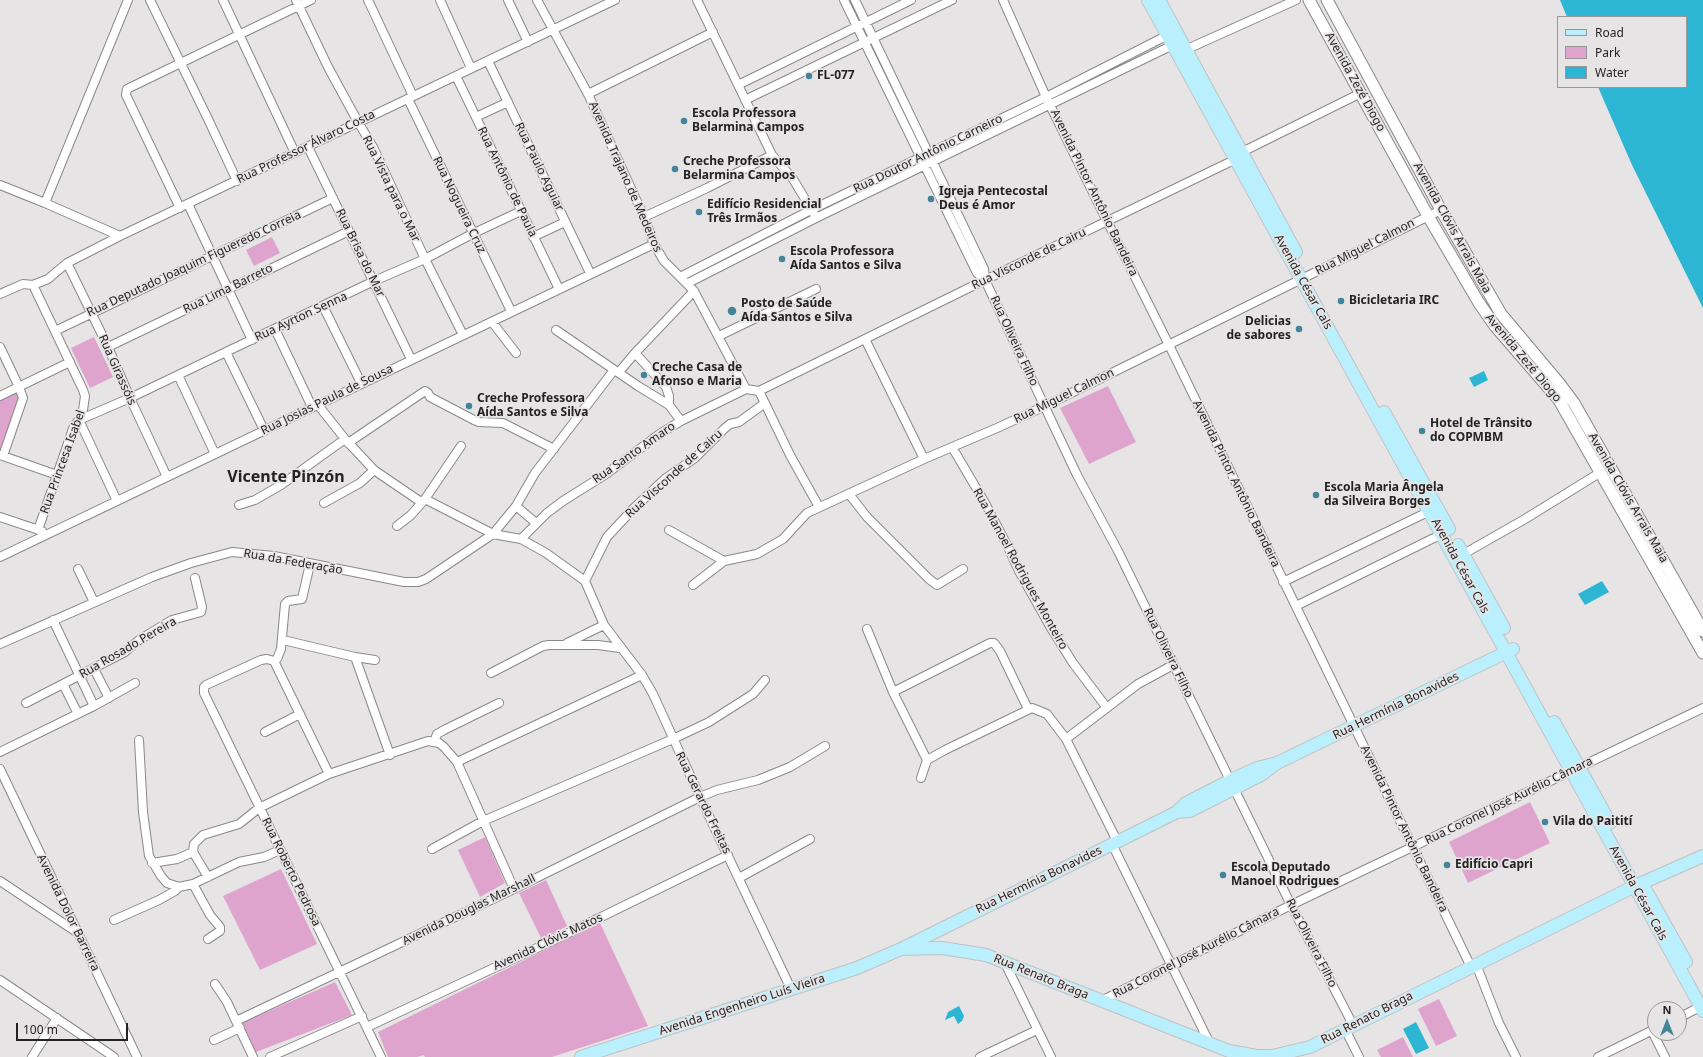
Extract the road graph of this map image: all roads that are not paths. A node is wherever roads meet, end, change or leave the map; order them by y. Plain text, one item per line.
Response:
1 (128, 0) edge
2 (150, 0) edge
3 (223, 0) edge
4 (311, 0) edge
5 (368, 0) edge
6 (440, 0) edge
7 (508, 0) edge
8 (537, 0) edge
9 (615, 0) edge
10 (697, 0) edge
11 (844, 0) edge
12 (855, 0) edge
13 (911, 0) edge
14 (952, 0) edge
15 (1003, 0) edge
16 (1148, 0) edge
17 (1159, 0) edge
18 (1296, 0) edge
19 (1308, 0) edge
20 (1327, 0) edge
21 (297, 3) edge
22 (867, 22) junction
23 (857, 27) junction
24 (554, 30) junction
25 (713, 32) junction
26 (239, 34) junction
27 (874, 38) junction
28 (1177, 41) junction
29 (528, 42) junction
30 (864, 42) junction
31 (488, 61) junction
32 (181, 63) junction
33 (471, 68) junction
34 (1099, 70) junction
35 (456, 76) junction
36 (1104, 79) junction
37 (738, 84) junction
38 (588, 94) junction
39 (1361, 94) junction
40 (410, 98) junction
41 (745, 100) junction
42 (1048, 100) junction
43 (508, 102) junction
44 (476, 117) junction
45 (358, 122) junction
46 (308, 147) junction
47 (296, 153) junction
48 (929, 153) junction
49 (772, 155) junction
50 (1239, 155) junction
51 (920, 157) junction
52 (933, 161) junction
53 (924, 165) junction
54 (237, 181) junction
55 (0, 185) edge
56 (862, 186) junction
57 (945, 187) junction
58 (937, 191) junction
59 (866, 194) junction
60 (333, 198) junction
61 (829, 201) junction
62 (45, 203) junction
63 (184, 206) junction
64 (834, 209) junction
65 (811, 210) junction
66 (1441, 210) junction
67 (521, 211) junction
68 (959, 216) junction
69 (1428, 216) junction
70 (644, 217) junction
71 (818, 217) junction
72 (951, 220) junction
73 (1107, 221) junction
74 (565, 222) junction
75 (349, 231) junction
76 (472, 234) junction
77 (120, 236) junction
78 (534, 237) junction
79 (654, 244) junction
80 (212, 255) junction
81 (425, 259) junction
82 (67, 263) junction
83 (590, 273) junction
84 (680, 277) junction
85 (1305, 277) junction
86 (985, 280) junction
87 (374, 282) junction
88 (688, 283) junction
89 (33, 285) junction
90 (228, 289) junction
91 (558, 289) junction
92 (816, 289) dead end
93 (694, 291) junction
94 (0, 294) edge
95 (323, 306) junction
96 (511, 311) junction
97 (90, 313) junction
98 (492, 322) junction
99 (275, 329) junction
100 (556, 330) dead end
101 (55, 331) junction
102 (463, 335) junction
103 (719, 336) junction
104 (865, 339) junction
105 (252, 340) junction
106 (1169, 344) junction
107 (0, 347) edge
108 (108, 347) junction
109 (226, 352) junction
110 (635, 353) junction
111 (516, 354) dead end
112 (411, 359) junction
113 (70, 362) junction
114 (616, 371) junction
115 (178, 375) junction
116 (362, 383) junction
117 (19, 387) junction
118 (746, 389) junction
119 (759, 392) junction
120 (0, 396) edge
121 (130, 398) junction
122 (765, 403) junction
123 (315, 406) junction
124 (669, 406) junction
125 (1045, 406) junction
126 (79, 420) junction
127 (681, 421) junction
128 (264, 430) junction
129 (346, 441) junction
130 (461, 446) dead end
131 (952, 447) junction
132 (554, 449) junction
133 (215, 454) junction
134 (2, 455) edge
135 (924, 459) junction
136 (374, 470) junction
137 (1601, 472) junction
138 (56, 475) junction
139 (167, 477) junction
140 (849, 494) junction
141 (423, 500) junction
142 (117, 501) junction
143 (324, 504) dead end
144 (239, 505) dead end
145 (516, 506) junction
146 (819, 507) junction
147 (1432, 509) junction
148 (0, 517) edge
149 (536, 523) junction
150 (397, 526) dead end
151 (38, 530) junction
152 (669, 530) dead end
153 (1446, 532) junction
154 (48, 534) junction
155 (493, 534) junction
156 (521, 539) junction
157 (0, 557) edge
158 (1460, 557) junction
159 (724, 561) junction
160 (310, 564) junction
161 (78, 569) dead end
162 (963, 569) dead end
163 (195, 578) dead end
164 (585, 581) junction
165 (1283, 582) junction
166 (693, 585) dead end
167 (94, 602) junction
168 (1296, 606) junction
169 (53, 620) junction
170 (604, 625) junction
171 (867, 629) dead end
172 (1703, 631) edge
173 (283, 640) junction
174 (0, 644) edge
175 (564, 644) junction
176 (620, 648) junction
177 (1511, 650) junction
178 (1703, 653) edge
179 (355, 657) junction
180 (375, 660) dead end
181 (274, 661) junction
182 (1173, 665) junction
183 (94, 669) junction
184 (491, 673) dead end
185 (642, 675) junction
186 (80, 676) junction
187 (765, 680) dead end
188 (135, 683) dead end
189 (63, 684) junction
190 (893, 692) junction
191 (109, 698) junction
192 (26, 703) dead end
193 (499, 703) dead end
194 (94, 706) junction
195 (1107, 708) junction
196 (1703, 708) edge
197 (1028, 709) junction
198 (78, 714) junction
199 (300, 714) junction
200 (1354, 726) junction
201 (265, 732) dead end
202 (673, 739) junction
203 (1066, 739) junction
204 (139, 740) dead end
205 (434, 742) junction
206 (825, 746) dead end
207 (0, 752) edge
208 (390, 754) junction
209 (928, 760) junction
210 (457, 762) junction
211 (0, 769) edge
212 (1575, 769) junction
213 (329, 774) junction
214 (921, 778) dead end
215 (1233, 784) junction
216 (700, 797) junction
217 (259, 808) junction
218 (483, 821) junction
219 (810, 839) dead end
220 (1115, 843) junction
221 (1412, 847) junction
222 (432, 849) dead end
223 (280, 850) junction
224 (193, 852) junction
225 (728, 855) junction
226 (1703, 856) edge
227 (151, 860) junction
228 (208, 877) junction
229 (739, 878) junction
230 (0, 881) edge
231 (193, 884) junction
232 (1638, 885) junction
233 (179, 887) junction
234 (514, 889) junction
235 (1291, 905) junction
236 (114, 920) dead end
237 (78, 934) junction
238 (208, 939) dead end
239 (901, 949) junction
240 (1004, 961) junction
241 (1172, 965) junction
242 (1473, 965) junction
243 (340, 972) junction
244 (0, 980) edge
245 (215, 984) dead end
246 (791, 988) junction
247 (1703, 994) edge
248 (1101, 1001) junction
249 (1702, 1008) edge
250 (1687, 1015) edge
251 (362, 1016) junction
252 (56, 1018) junction
253 (238, 1024) junction
254 (367, 1027) junction
255 (1349, 1027) junction
256 (1037, 1030) junction
257 (1647, 1033) edge
258 (214, 1040) dead end
259 (1658, 1041) edge
260 (1210, 1044) junction
261 (32, 1057) edge
262 (114, 1057) edge
263 (137, 1057) edge
264 (253, 1057) edge
265 (270, 1057) edge
266 (381, 1057) edge
267 (581, 1057) edge
268 (980, 1057) edge
269 (1051, 1057) edge
270 (1360, 1057) edge
271 (1516, 1057) edge
272 (1598, 1057) edge
273 (1665, 1057) edge

1 - 62 street
2 - 32 street
3 - 26 street
4 - 21 street
5 - 40 street, Rua Nogueira Cruz
6 - 33 street
7 - 29 street
8 - 24 street, Avenida Trajano de Medeiros
9 - 24 street, Rua Professor Álvaro Costa
10 - 25 street
11 - 23 street, Rua Oliveira Filho
12 - 22 street, Rua Oliveira Filho
13 - 22 street
14 - 27 street
15 - 42 street, Avenida Pintor Antônio Bandeira
16 - 28 main road, Avenida César Cals
17 - 28 main road, Avenida César Cals
18 - 28 street, Rua Doutor Antônio Carneiro
19 - 39 main road, Avenida Zezé Diogo
20 - 66 main road, Avenida Clóvis Arrais Maia
21 - 26 street
21 - 45 street, Rua Vista para o Mar
22 - 23 street
22 - 27 street, Rua Oliveira Filho
23 - 30 street, Rua Oliveira Filho
23 - 37 street
24 - 29 street, Rua Professor Álvaro Costa
24 - 38 street, Avenida Trajano de Medeiros
25 - 37 street
25 - 38 street
26 - 32 street
26 - 47 street
27 - 30 street
27 - 48 street, Rua Oliveira Filho
28 - 34 street, Rua Doutor Antônio Carneiro
28 - 36 street, Rua Doutor Antônio Carneiro
28 - 50 main road, Avenida César Cals
29 - 31 street, Rua Professor Álvaro Costa
30 - 41 street
30 - 51 street, Rua Oliveira Filho
31 - 33 street, Rua Professor Álvaro Costa
31 - 43 street, Rua Paulo Aguiar
32 - 54 street
32 - 63 street
33 - 35 street, Rua Professor Álvaro Costa
34 - 36 street
34 - 42 street, Rua Doutor Antônio Carneiro
35 - 40 street, Rua Professor Álvaro Costa
35 - 44 street, Rua Antônio de Paula
36 - 42 street, Rua Doutor Antônio Carneiro
37 - 41 street
38 - 70 street, Avenida Trajano de Medeiros
39 - 50 street, Rua Visconde de Cairu
39 - 69 main road, Avenida Zezé Diogo
40 - 45 street, Rua Professor Álvaro Costa
40 - 76 street, Rua Nogueira Cruz
41 - 49 street
42 - 48 street, Rua Doutor Antônio Carneiro
42 - 52 street, Rua Doutor Antônio Carneiro
42 - 73 street, Avenida Pintor Antônio Bandeira
43 - 44 street
43 - 74 street, Rua Paulo Aguiar
44 - 67 street, Rua Antônio de Paula
45 - 46 street, Rua Professor Álvaro Costa
45 - 81 street, Rua Vista para o Mar
46 - 47 street, Rua Professor Álvaro Costa
46 - 60 street, Rua Brisa do Mar
47 - 54 street, Rua Professor Álvaro Costa
48 - 51 street, Rua Doutor Antônio Carneiro
48 - 52 street, Rua Oliveira Filho
49 - 65 street
49 - 70 street
50 - 73 street, Rua Visconde de Cairu
50 - 85 main road, Avenida César Cals
51 - 53 street, Rua Oliveira Filho
51 - 56 street, Rua Doutor Antônio Carneiro
52 - 53 street, Rua Doutor Antônio Carneiro
52 - 57 street, Rua Oliveira Filho
53 - 58 street, Rua Oliveira Filho
53 - 59 street, Rua Doutor Antônio Carneiro
54 - 63 street, Rua Professor Álvaro Costa
55 - 62 street
56 - 59 street
56 - 61 street, Rua Doutor Antônio Carneiro
57 - 58 street
57 - 68 street, Rua Oliveira Filho
58 - 72 street, Rua Oliveira Filho
59 - 64 street, Rua Doutor Antônio Carneiro
60 - 75 street, Rua Brisa do Mar
60 - 80 street, Rua Deputado Joaquim Figueredo Correia
61 - 64 street
61 - 65 street, Rua Doutor Antônio Carneiro
62 - 77 street
63 - 77 street, Rua Professor Álvaro Costa
63 - 80 street
64 - 71 street, Rua Doutor Antônio Carneiro
65 - 71 street
65 - 84 street, Rua Doutor Antônio Carneiro
66 - 69 street, Rua Miguel Calmon
66 - 172 main road, Avenida Clóvis Arrais Maia
67 - 76 street, Rua Ayrton Senna
67 - 78 street, Rua Antônio de Paula
68 - 72 street
68 - 86 street, Rua Oliveira Filho
69 - 85 street, Rua Miguel Calmon
69 - 137 main road, Avenida Zezé Diogo
70 - 79 street, Avenida Trajano de Medeiros
71 - 88 street, Rua Doutor Antônio Carneiro
72 - 86 street, Rua Oliveira Filho
73 - 86 street, Rua Visconde de Cairu
73 - 106 street, Avenida Pintor Antônio Bandeira
74 - 78 street
74 - 83 street, Rua Paulo Aguiar
75 - 87 street, Rua Brisa do Mar
75 - 90 street, Rua Lima Barreto
76 - 81 street, Rua Ayrton Senna
76 - 96 street, Rua Nogueira Cruz
77 - 82 street, Rua Professor Álvaro Costa
78 - 91 street, Rua Antônio de Paula
79 - 83 street, Rua Josias Paula de Sousa
79 - 84 street, Avenida Trajano de Medeiros
80 - 90 street
80 - 97 street, Rua Deputado Joaquim Figueredo Correia
81 - 87 street, Rua Ayrton Senna
81 - 102 street, Rua Vista para o Mar
82 - 89 street, Rua Professor Álvaro Costa
82 - 97 street, Rua Girassóis
83 - 91 street, Rua Josias Paula de Sousa
84 - 88 street, Avenida Trajano de Medeiros
85 - 106 street, Rua Miguel Calmon
85 - 147 main road, Avenida César Cals
86 - 104 street, Rua Visconde de Cairu
86 - 125 street, Rua Oliveira Filho
87 - 95 street, Rua Ayrton Senna
87 - 112 street, Rua Brisa do Mar
88 - 93 street, Avenida Trajano de Medeiros
89 - 94 street, Rua Professor Álvaro Costa
89 - 101 street, Rua Princesa Isabel
90 - 105 street
90 - 108 street, Rua Lima Barreto
91 - 96 street, Rua Josias Paula de Sousa
92 - 103 street
93 - 103 street, Avenida Trajano de Medeiros
93 - 110 street
95 - 99 street, Rua Ayrton Senna
95 - 116 street
96 - 98 street, Rua Josias Paula de Sousa
97 - 101 street, Rua Deputado Joaquim Figueredo Correia
97 - 108 street, Rua Girassóis
98 - 102 street, Rua Josias Paula de Sousa
98 - 111 street
99 - 105 street, Rua Ayrton Senna
99 - 123 street
100 - 114 street
101 - 113 street, Rua Princesa Isabel
102 - 112 street, Rua Josias Paula de Sousa
103 - 118 street, Avenida Trajano de Medeiros
104 - 119 street, Rua Visconde de Cairu
104 - 135 street
105 - 109 street, Rua Ayrton Senna
106 - 125 street, Rua Miguel Calmon
106 - 165 street, Avenida Pintor Antônio Bandeira
107 - 117 street
108 - 121 street, Rua Girassóis
109 - 115 street, Rua Ayrton Senna
109 - 128 street
110 - 114 street
110 - 124 street
112 - 116 street, Rua Josias Paula de Sousa
113 - 117 street
113 - 126 street, Rua Princesa Isabel
114 - 124 street
114 - 132 street
115 - 121 street, Rua Ayrton Senna
115 - 133 street
116 - 123 street, Rua Josias Paula de Sousa
117 - 120 street
117 - 134 street
118 - 119 street
118 - 127 street, Rua Santo Amaro
119 - 122 street
121 - 126 street, Rua Ayrton Senna
121 - 139 street, Rua Girassóis
122 - 146 street
122 - 164 street, Rua Visconde de Cairu
123 - 128 street, Rua Josias Paula de Sousa
123 - 129 street
124 - 127 street
125 - 131 street, Rua Miguel Calmon
125 - 182 street, Rua Oliveira Filho
126 - 138 street, Rua Princesa Isabel
126 - 142 street
127 - 149 street, Rua Santo Amaro
128 - 133 street, Rua Josias Paula de Sousa
129 - 132 street
129 - 136 street
129 - 144 street
130 - 141 street
131 - 135 street, Rua Miguel Calmon
131 - 195 street, Rua Manoel Rodrigues Monteiro
132 - 145 street
133 - 139 street, Rua Josias Paula de Sousa
134 - 138 street
135 - 140 street, Rua Miguel Calmon
136 - 141 street
136 - 143 street
137 - 158 street
137 - 178 main road, Avenida Zezé Diogo
138 - 151 street, Rua Princesa Isabel
139 - 142 street, Rua Josias Paula de Sousa
140 - 146 street, Rua Miguel Calmon
140 - 162 street
141 - 150 street
141 - 155 street
142 - 154 street, Rua Josias Paula de Sousa
145 - 149 street
145 - 155 street
146 - 159 street, Rua Miguel Calmon
147 - 153 main road, Avenida César Cals
147 - 165 street
148 - 151 street
149 - 156 street, Rua Santo Amaro
151 - 154 street
152 - 159 street
153 - 158 main road, Avenida César Cals
153 - 168 street
154 - 157 street, Rua Josias Paula de Sousa
155 - 156 street
155 - 160 street, Rua da Federação
156 - 164 street
158 - 177 main road, Avenida César Cals
159 - 166 street, Rua Miguel Calmon
160 - 167 street, Rua da Federação
160 - 173 street
161 - 167 street
163 - 183 street, Rua Rosado Pereira
164 - 170 street, Rua Gerardo Freitas
165 - 168 street, Avenida Pintor Antônio Bandeira
167 - 169 street, Rua da Federação
168 - 200 street, Avenida Pintor Antônio Bandeira
169 - 174 street, Rua da Federação
169 - 186 street
170 - 175 street
170 - 176 street, Rua Gerardo Freitas
171 - 190 street
173 - 179 street
173 - 181 street
175 - 176 street
175 - 184 street
176 - 185 street, Rua Gerardo Freitas
177 - 200 main road, Rua Hermínia Bonavides
177 - 212 main road, Avenida César Cals
179 - 180 street
179 - 208 street
181 - 199 street
181 - 217 street, Rua Roberto Pedrosa
182 - 195 street
182 - 215 street, Rua Oliveira Filho
183 - 186 street, Rua Rosado Pereira
183 - 191 street
185 - 202 street, Rua Gerardo Freitas
185 - 210 street
186 - 189 street, Rua Rosado Pereira
186 - 194 street
187 - 202 street
188 - 191 street
189 - 192 street, Rua Rosado Pereira
189 - 198 street
190 - 197 street
190 - 209 street
191 - 194 street
193 - 205 street
194 - 198 street
195 - 203 street
196 - 212 street, Rua Coronel José Aurélio Câmara
197 - 203 street
197 - 209 street
198 - 207 street
199 - 201 street
199 - 213 street
200 - 215 main road, Rua Hermínia Bonavides
200 - 221 street, Avenida Pintor Antônio Bandeira
202 - 216 street, Rua Gerardo Freitas
202 - 218 street
203 - 220 street
204 - 227 street
205 - 208 street
205 - 210 street
206 - 216 street, Avenida Douglas Marshall
208 - 213 street
209 - 214 street
210 - 218 street
211 - 237 street, Avenida Dolor Barreira
212 - 221 street, Rua Coronel José Aurélio Câmara
212 - 232 main road, Avenida César Cals
213 - 217 street
215 - 220 main road, Rua Hermínia Bonavides
215 - 235 street, Rua Oliveira Filho
216 - 225 street, Rua Gerardo Freitas
216 - 234 street, Avenida Douglas Marshall
217 - 223 street, Rua Roberto Pedrosa
217 - 224 street
218 - 222 street
218 - 234 street
219 - 229 street
220 - 239 main road, Rua Hermínia Bonavides
220 - 241 street
221 - 235 street, Rua Coronel José Aurélio Câmara
221 - 242 street, Avenida Pintor Antônio Bandeira
223 - 228 street
223 - 243 street, Rua Roberto Pedrosa
224 - 227 street
224 - 228 street
225 - 229 street, Rua Gerardo Freitas
225 - 254 street, Avenida Clóvis Matos
226 - 232 main road, Rua Renato Braga
227 - 233 street
228 - 231 street
229 - 246 street, Rua Gerardo Freitas
230 - 237 street
231 - 233 street
231 - 238 street
232 - 242 main road, Rua Renato Braga
232 - 247 main road, Avenida César Cals
232 - 249 main road, Avenida César Cals
233 - 236 street
234 - 243 street, Avenida Douglas Marshall
235 - 241 street, Rua Coronel José Aurélio Câmara
235 - 255 street, Rua Oliveira Filho
237 - 263 street, Avenida Dolor Barreira
239 - 240 main road, Rua Renato Braga
239 - 246 main road, Avenida Engenheiro Luís Vieira
240 - 248 main road, Rua Renato Braga
240 - 256 street
241 - 248 street, Rua Coronel José Aurélio Câmara
241 - 260 street
242 - 255 main road, Rua Renato Braga
242 - 271 street, Avenida Pintor Antônio Bandeira
243 - 251 street, Rua Roberto Pedrosa
243 - 253 street, Avenida Douglas Marshall
244 - 252 street
245 - 253 street
246 - 267 main road, Avenida Engenheiro Luís Vieira
248 - 260 main road, Rua Renato Braga
249 - 250 street
251 - 254 street, Rua Roberto Pedrosa
251 - 265 street
252 - 261 street
252 - 262 street
253 - 258 street, Avenida Douglas Marshall
253 - 264 street
254 - 266 street, Rua Roberto Pedrosa
255 - 260 main road, Rua Renato Braga
255 - 270 street, Rua Oliveira Filho
256 - 268 street
256 - 269 street
257 - 272 street
259 - 273 street

